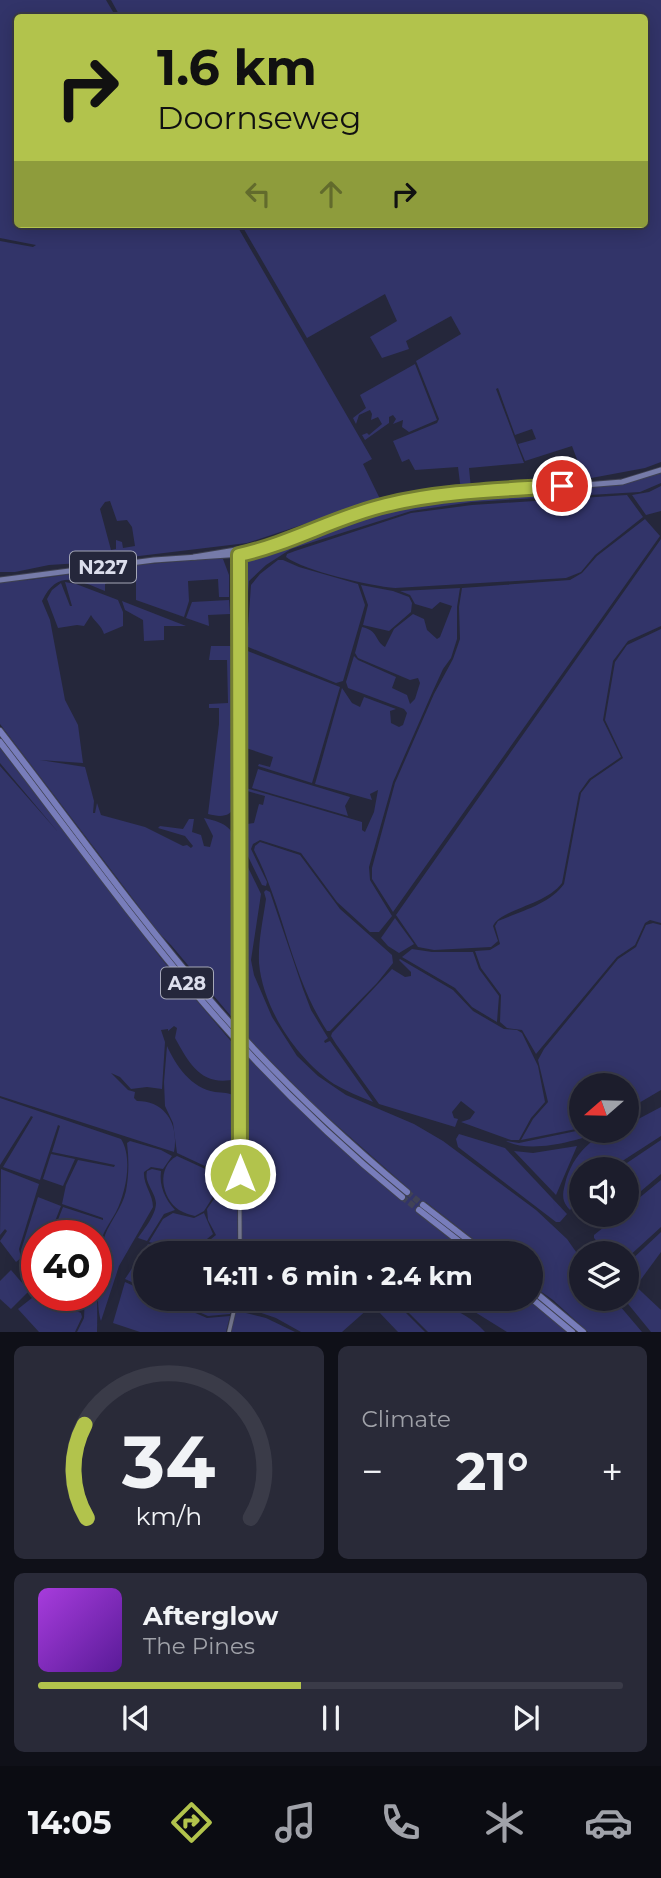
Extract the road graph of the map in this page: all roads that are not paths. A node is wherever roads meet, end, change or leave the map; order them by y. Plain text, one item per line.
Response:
1 (661, 470) edge
2 (236, 554) junction
3 (0, 579) edge
4 (0, 731) edge
5 (0, 742) edge
6 (240, 1241) edge
7 (460, 1241) edge
8 (468, 1241) edge
9 (543, 1300) edge
10 (543, 1308) edge
11 (234, 1311) edge
12 (229, 1332) edge
13 (572, 1332) edge
14 (583, 1332) edge

1 - 2 main road, N227
2 - 3 main road, N227
2 - 6 street, bridge
4 - 5 highway, A28
7 - 8 highway
9 - 14 highway
10 - 13 highway
11 - 12 street

